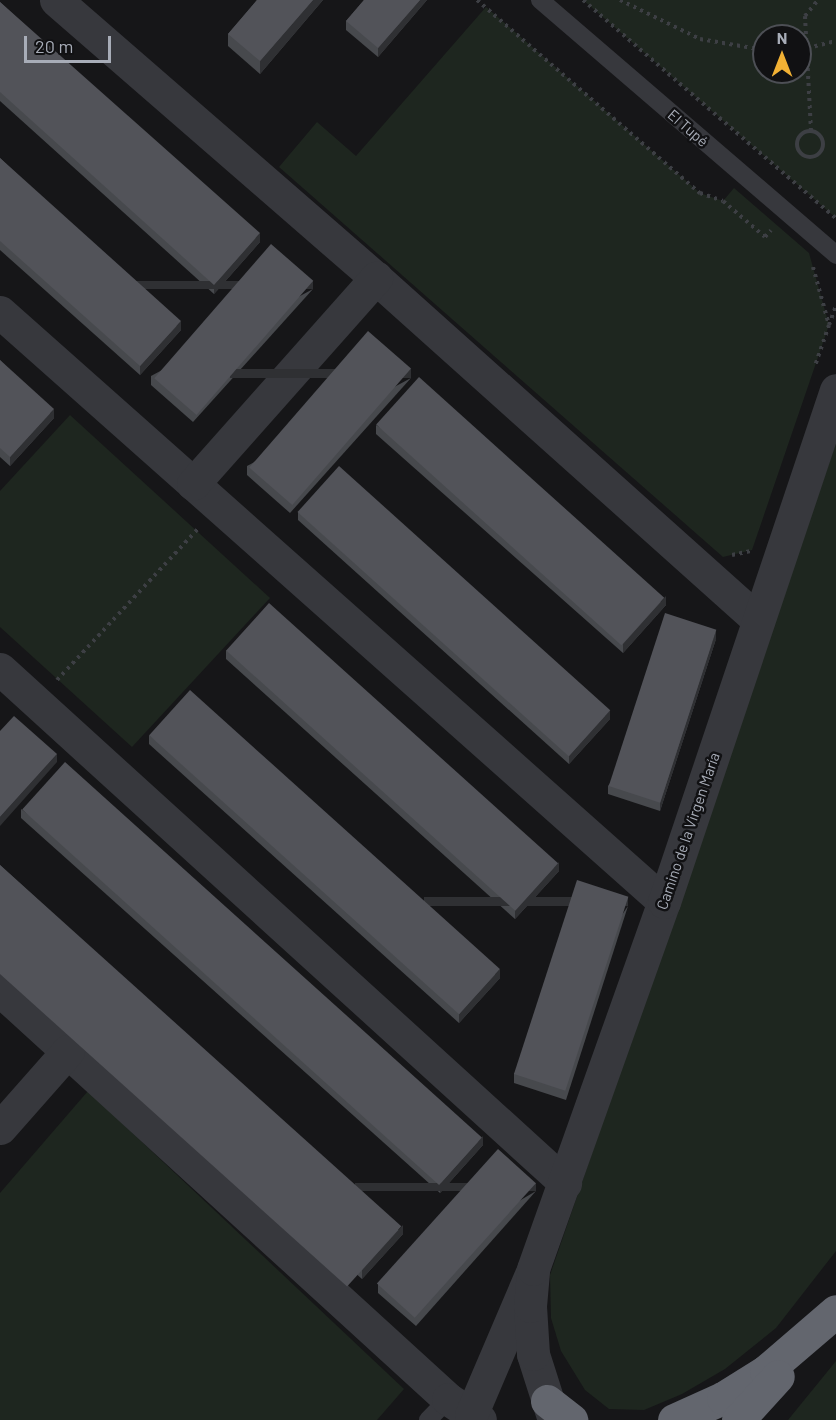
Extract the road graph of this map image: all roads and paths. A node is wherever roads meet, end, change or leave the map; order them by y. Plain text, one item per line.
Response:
1 (56, 0) edge
2 (477, 0) edge
3 (540, 0) edge
4 (583, 0) edge
5 (620, 0) edge
6 (818, 0) edge
7 (805, 24) edge
8 (836, 40) edge
9 (752, 48) edge
10 (812, 48) edge
11 (808, 84) edge
12 (811, 131) junction
13 (836, 218) edge
14 (776, 225) dead end
15 (819, 241) junction
16 (836, 255) edge
17 (376, 278) junction
18 (836, 306) edge
19 (0, 312) edge
20 (830, 325) junction
21 (825, 380) edge
22 (193, 484) junction
23 (756, 539) dead end
24 (723, 557) dead end
25 (759, 620) junction
26 (5, 683) edge
27 (664, 902) junction
28 (0, 990) edge
29 (68, 1051) junction
30 (0, 1128) edge
31 (566, 1183) junction
32 (533, 1269) junction
33 (836, 1312) edge
34 (457, 1414) edge
35 (557, 1414) edge
36 (674, 1420) edge
37 (738, 1420) edge

1 - 17 street
2 - 14 path
3 - 15 lane, El Tupé
4 - 13 path
5 - 9 path
6 - 7 path
8 - 10 path
11 - 12 path
12 - 12 path
15 - 16 lane, El Tupé
15 - 20 path
17 - 22 street
17 - 25 street
18 - 20 path
19 - 22 street
20 - 21 path
21 - 25 street, Camino de la Virgen María
22 - 26 path
22 - 27 street
23 - 24 path
25 - 27 street, Camino de la Virgen María
26 - 31 street
27 - 31 street, Camino de la Virgen María
28 - 29 street
29 - 30 street
29 - 34 street
31 - 32 street, Camino de la Virgen María
32 - 34 street, Camino de la Virgen María
32 - 35 street, Camino de la Virgen María
33 - 36 highway
33 - 37 highway

